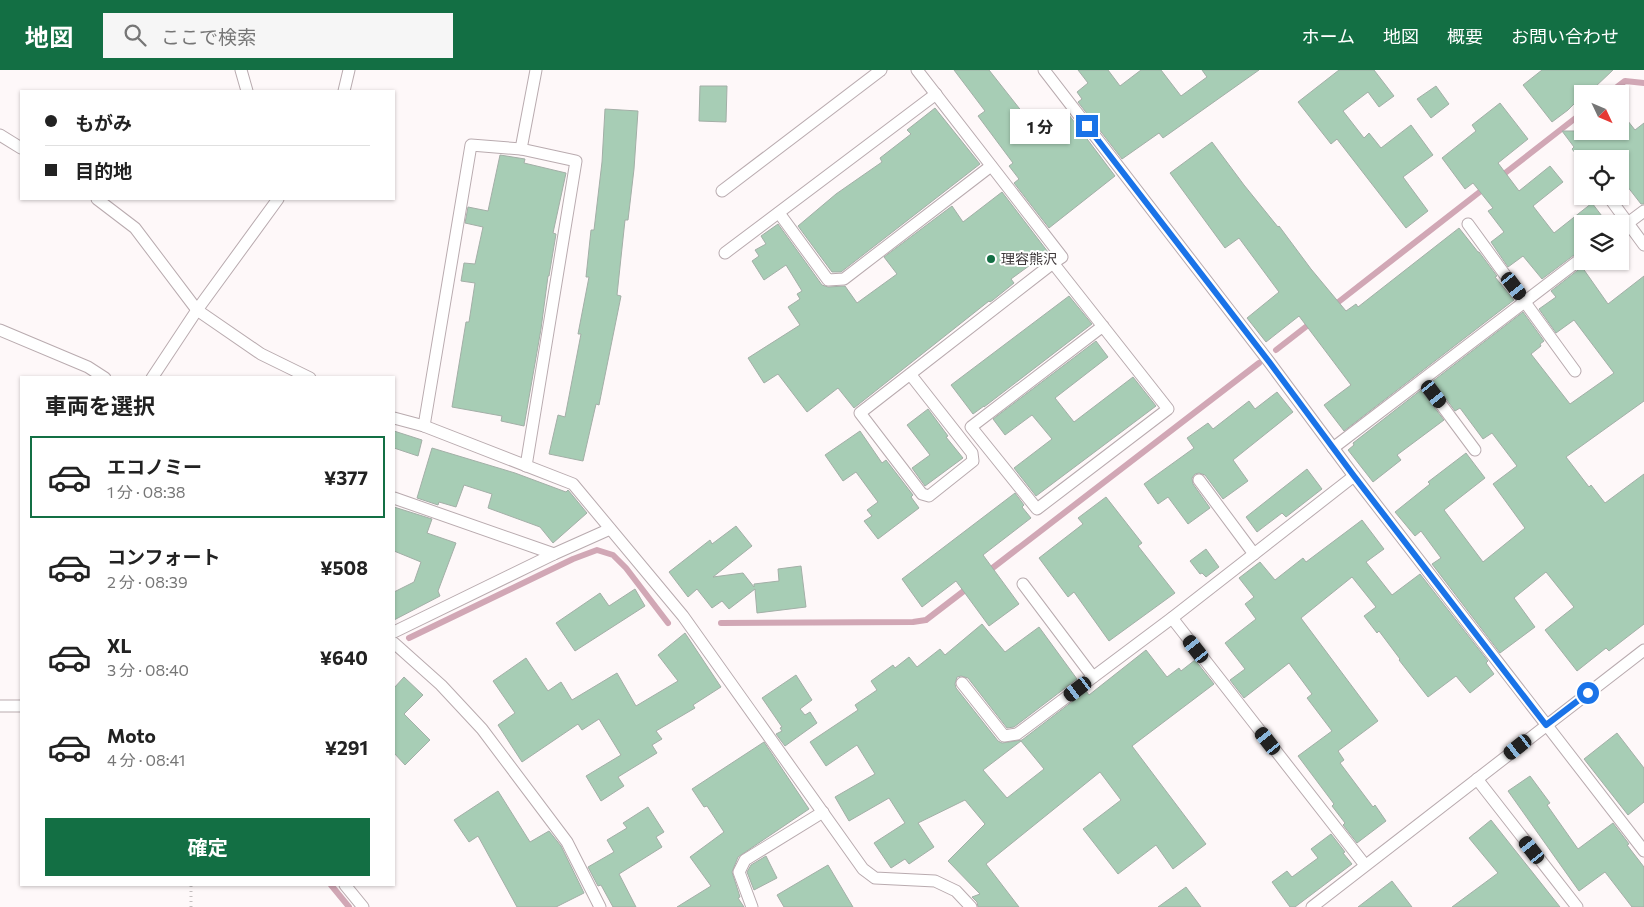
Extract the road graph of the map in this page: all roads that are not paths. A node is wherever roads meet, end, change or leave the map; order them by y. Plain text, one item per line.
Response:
1 (241, 70) edge
2 (349, 70) edge
3 (536, 70) edge
4 (881, 70) edge
5 (917, 70) edge
6 (1044, 70) edge
7 (247, 90) edge
8 (344, 90) edge
9 (936, 94) junction
10 (0, 135) edge
11 (20, 147) edge
12 (521, 149) junction
13 (991, 166) junction
14 (722, 191) dead end
15 (98, 200) edge
16 (277, 200) edge
17 (1644, 211) edge
18 (779, 213) junction
19 (1629, 222) edge
20 (1468, 224) dead end
21 (1629, 230) edge
22 (1644, 244) edge
23 (725, 253) dead end
24 (1053, 263) junction
25 (1574, 264) edge
26 (1526, 302) junction
27 (197, 310) junction
28 (1103, 326) junction
29 (0, 330) edge
30 (1575, 371) dead end
31 (910, 374) junction
32 (102, 376) edge
33 (153, 376) edge
34 (306, 376) edge
35 (1424, 380) junction
36 (395, 418) edge
37 (424, 426) junction
38 (985, 444) junction
39 (1333, 448) junction
40 (1475, 450) dead end
41 (972, 453) junction
42 (526, 466) junction
43 (1354, 476) junction
44 (1199, 480) dead end
45 (395, 498) edge
46 (610, 529) junction
47 (554, 554) junction
48 (1254, 554) junction
49 (1023, 584) dead end
50 (1172, 618) junction
51 (395, 632) edge
52 (395, 644) edge
53 (1644, 650) edge
54 (1093, 677) junction
55 (962, 683) dead end
56 (0, 706) edge
57 (20, 706) edge
58 (1546, 725) junction
59 (1477, 779) junction
60 (823, 812) junction
61 (1644, 851) edge
62 (1365, 865) junction
63 (347, 886) edge
64 (363, 907) edge
65 (600, 907) edge
66 (752, 907) edge
67 (971, 907) edge
68 (1312, 907) edge
69 (1577, 907) edge

1 - 7 lane
2 - 8 lane
3 - 12 lane
4 - 14 lane
5 - 9 lane
6 - 39 lane
9 - 13 lane
9 - 18 lane
10 - 11 lane
12 - 37 lane
12 - 42 lane
13 - 18 lane
13 - 24 lane
15 - 27 lane
16 - 27 lane
17 - 19 lane
18 - 23 lane
20 - 26 lane
21 - 22 lane
24 - 28 lane
24 - 31 lane
25 - 26 lane
26 - 30 lane
26 - 35 lane
27 - 33 lane
27 - 34 lane
28 - 38 lane
28 - 38 lane
29 - 32 lane
31 - 41 lane
31 - 41 lane
35 - 39 lane
35 - 40 lane
36 - 37 lane
37 - 42 lane
38 - 41 lane
39 - 43 lane
42 - 46 lane
43 - 48 lane
43 - 58 lane
44 - 48 lane
45 - 47 lane
46 - 47 lane
46 - 60 lane
47 - 51 lane
48 - 50 lane
49 - 54 lane
50 - 54 lane
50 - 62 lane
52 - 65 lane
53 - 58 lane
54 - 55 lane
56 - 57 lane
58 - 59 lane
58 - 61 lane
59 - 62 lane
59 - 69 lane
60 - 66 lane
60 - 67 lane
62 - 68 lane
63 - 64 lane

